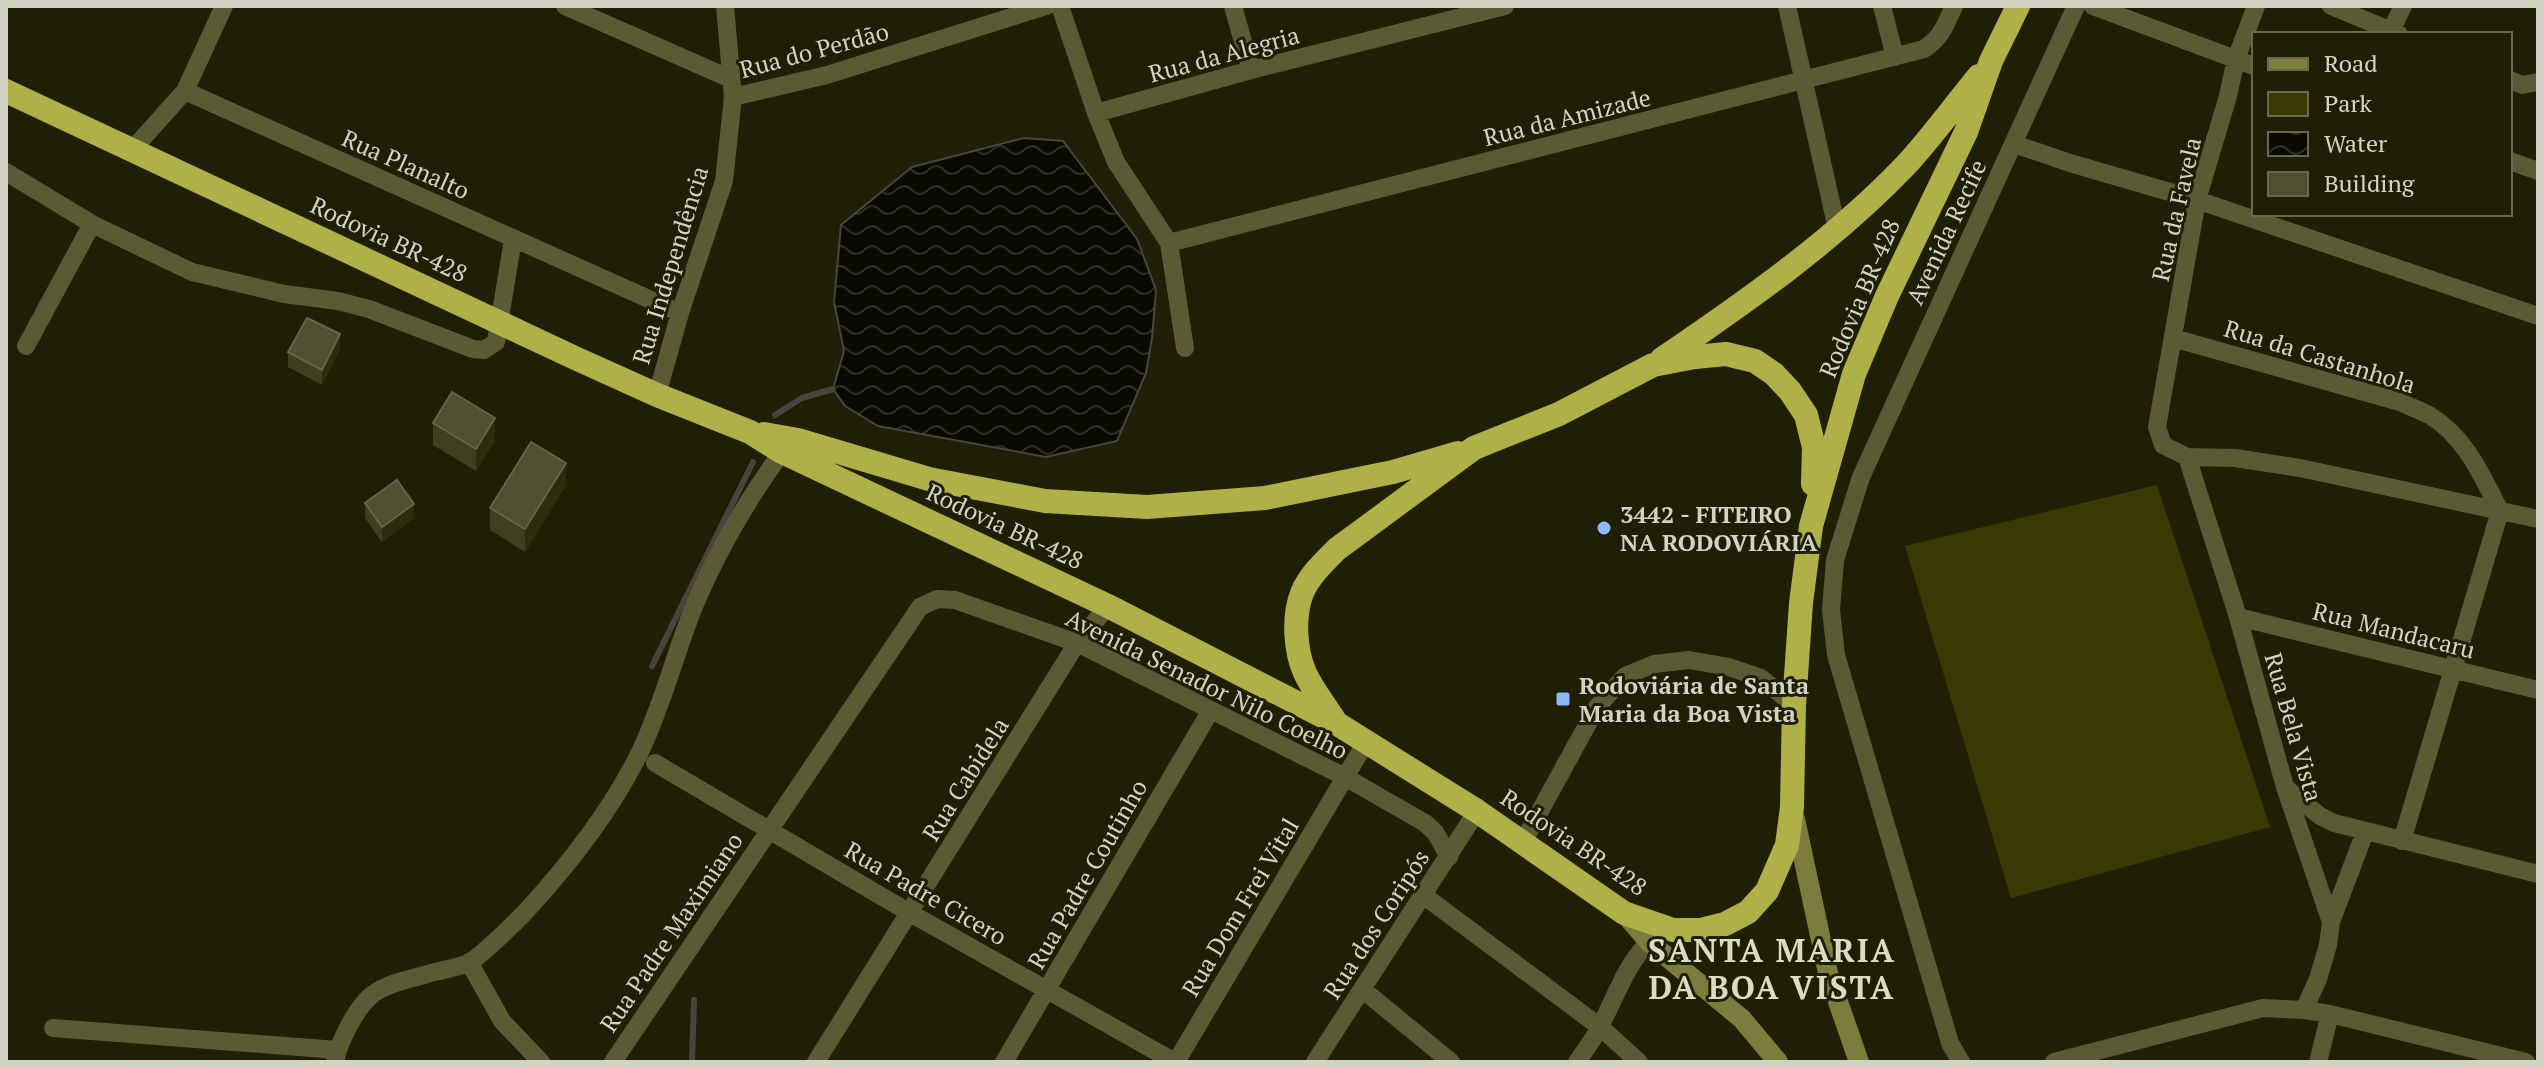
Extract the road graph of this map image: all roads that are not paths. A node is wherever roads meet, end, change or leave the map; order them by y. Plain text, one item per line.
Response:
1 (224, 6) edge
2 (565, 6) edge
3 (725, 6) edge
4 (1046, 6) edge
5 (1060, 6) edge
6 (1233, 6) edge
7 (1505, 6) edge
8 (1787, 6) edge
9 (1882, 6) edge
10 (1954, 6) edge
11 (2018, 6) edge
12 (2076, 6) edge
13 (2093, 6) edge
14 (2256, 6) edge
15 (2331, 6) edge
16 (2403, 6) edge
17 (2395, 32) edge
18 (1895, 57) junction
19 (1991, 61) junction
20 (2245, 63) edge
21 (1251, 70) junction
22 (1805, 81) junction
23 (2512, 81) edge
24 (2538, 82) edge
25 (732, 88) junction
26 (6, 91) edge
27 (185, 91) junction
28 (1096, 113) junction
29 (2014, 144) junction
30 (132, 150) junction
31 (2512, 162) edge
32 (2538, 171) edge
33 (6, 172) edge
34 (2197, 200) junction
35 (92, 224) junction
36 (1837, 229) junction
37 (513, 239) junction
38 (1169, 243) junction
39 (680, 313) junction
40 (2538, 316) edge
41 (500, 322) junction
42 (2173, 338) junction
43 (26, 346) dead end
44 (1185, 348) dead end
45 (1653, 365) junction
46 (657, 395) junction
47 (750, 432) junction
48 (1474, 448) junction
49 (782, 452) junction
50 (2187, 457) junction
51 (2500, 511) junction
52 (2538, 519) edge
53 (1811, 526) junction
54 (1108, 606) junction
55 (920, 607) joint
56 (2238, 617) junction
57 (1077, 643) junction
58 (2453, 670) junction
59 (2538, 690) edge
60 (1794, 705) junction
61 (1211, 710) junction
62 (1336, 723) junction
63 (1366, 742) junction
64 (655, 763) dead end
65 (1345, 777) junction
66 (2285, 787) junction
67 (1792, 807) junction
68 (1477, 811) junction
69 (770, 830) junction
70 (2365, 832) junction
71 (2402, 841) junction
72 (1523, 842) junction
73 (1449, 857) junction
74 (2538, 874) edge
75 (1423, 895) junction
76 (910, 913) junction
77 (1624, 913) junction
78 (2331, 922) junction
79 (1649, 942) junction
80 (469, 962) junction
81 (1049, 989) junction
82 (1362, 989) junction
83 (2304, 1010) junction
84 (2330, 1014) junction
85 (1600, 1027) junction
86 (53, 1028) dead end
87 (336, 1056) edge
88 (541, 1062) edge
89 (613, 1062) edge
90 (816, 1062) edge
91 (1004, 1062) edge
92 (1176, 1062) edge
93 (1315, 1062) edge
94 (1451, 1062) edge
95 (1577, 1062) edge
96 (1639, 1062) edge
97 (1778, 1062) edge
98 (1859, 1062) edge
99 (1961, 1062) edge
100 (2054, 1062) edge
101 (2318, 1062) edge
102 (2526, 1062) edge

1 - 27 street
2 - 25 street
3 - 25 street, Rua Independência
4 - 25 street, Rua do Perdão
5 - 28 street
6 - 21 street
7 - 21 street, Rua da Alegria
8 - 22 street
9 - 18 street
10 - 18 street, Rua da Amizade
11 - 19 highway, Rodovia BR-428
12 - 29 street, Avenida Recife
13 - 20 street
14 - 20 street, Rua da Favela
15 - 17 street
16 - 17 street
18 - 22 street, Rua da Amizade
19 - 36 highway, Rodovia BR-428
19 - 53 highway, Rodovia BR-428
20 - 34 street, Rua da Favela
21 - 28 street, Rua da Alegria
22 - 36 street
22 - 38 street, Rua da Amizade
23 - 24 street
25 - 39 street, Rua Independência
26 - 30 highway, Rodovia BR-428
27 - 30 street
27 - 37 street, Rua Planalto
28 - 38 street
29 - 34 street
29 - 99 street, Avenida Recife
30 - 41 highway, Rodovia BR-428
31 - 32 street
33 - 35 street
34 - 40 street
34 - 42 street, Rua da Favela
35 - 41 street
35 - 43 street
36 - 45 highway, Rodovia BR-428
37 - 39 street, Rua Planalto
37 - 41 street
38 - 44 street
39 - 46 street, Rua Independência
41 - 46 highway, Rodovia BR-428
42 - 50 street, Rua da Favela
42 - 51 street, Rua da Castanhola
45 - 48 highway
45 - 53 highway
46 - 47 highway, Rodovia BR-428
47 - 48 highway, Rodovia BR-428
47 - 49 highway, Rodovia BR-428
48 - 62 highway
49 - 54 highway, Rodovia BR-428
49 - 80 street
50 - 51 street
50 - 56 street, Rua Bela Vista
51 - 52 street
51 - 58 street
53 - 60 highway, Rodovia BR-428
54 - 57 street, Rua Cabidela
54 - 62 highway, Rodovia BR-428
55 - 57 street, Avenida Senador Nilo Coelho
55 - 69 street, Rua Padre Maximiano
56 - 58 street, Rua Mandacaru
56 - 66 street, Rua Bela Vista
57 - 61 street, Avenida Senador Nilo Coelho
57 - 76 street, Rua Cabidela
58 - 59 street, Rua Mandacaru
58 - 71 street
60 - 67 highway, Rodovia BR-428
60 - 72 street
61 - 65 street, Avenida Senador Nilo Coelho
61 - 81 street, Rua Padre Coutinho
62 - 63 highway, Rodovia BR-428
63 - 65 street, Rua Dom Frei Vital
63 - 68 highway, Rodovia BR-428
64 - 69 street, Rua Padre Cicero
65 - 73 street, Avenida Senador Nilo Coelho
65 - 92 street, Rua Dom Frei Vital
66 - 70 street
66 - 78 street, Rua Bela Vista
67 - 77 highway, Rodovia BR-428
67 - 98 main road
68 - 72 highway, Rodovia BR-428
68 - 73 street, Rua dos Coripós
69 - 76 street, Rua Padre Cicero
69 - 89 street, Rua Padre Maximiano
70 - 71 street
70 - 78 street
71 - 74 street
72 - 77 highway, Rodovia BR-428
73 - 75 street, Rua dos Coripós
75 - 82 street, Rua dos Coripós
75 - 85 street
76 - 81 street, Rua Padre Cicero
76 - 90 street, Rua Cabidela
77 - 79 main road
78 - 83 street
79 - 85 street
79 - 97 main road
80 - 87 street
80 - 88 street
81 - 91 street, Rua Padre Coutinho
81 - 92 street, Rua Padre Cicero
82 - 93 street, Rua dos Coripós
82 - 94 street
83 - 84 street
83 - 100 street
84 - 101 street
84 - 102 street
85 - 95 street
85 - 96 street
86 - 87 street

